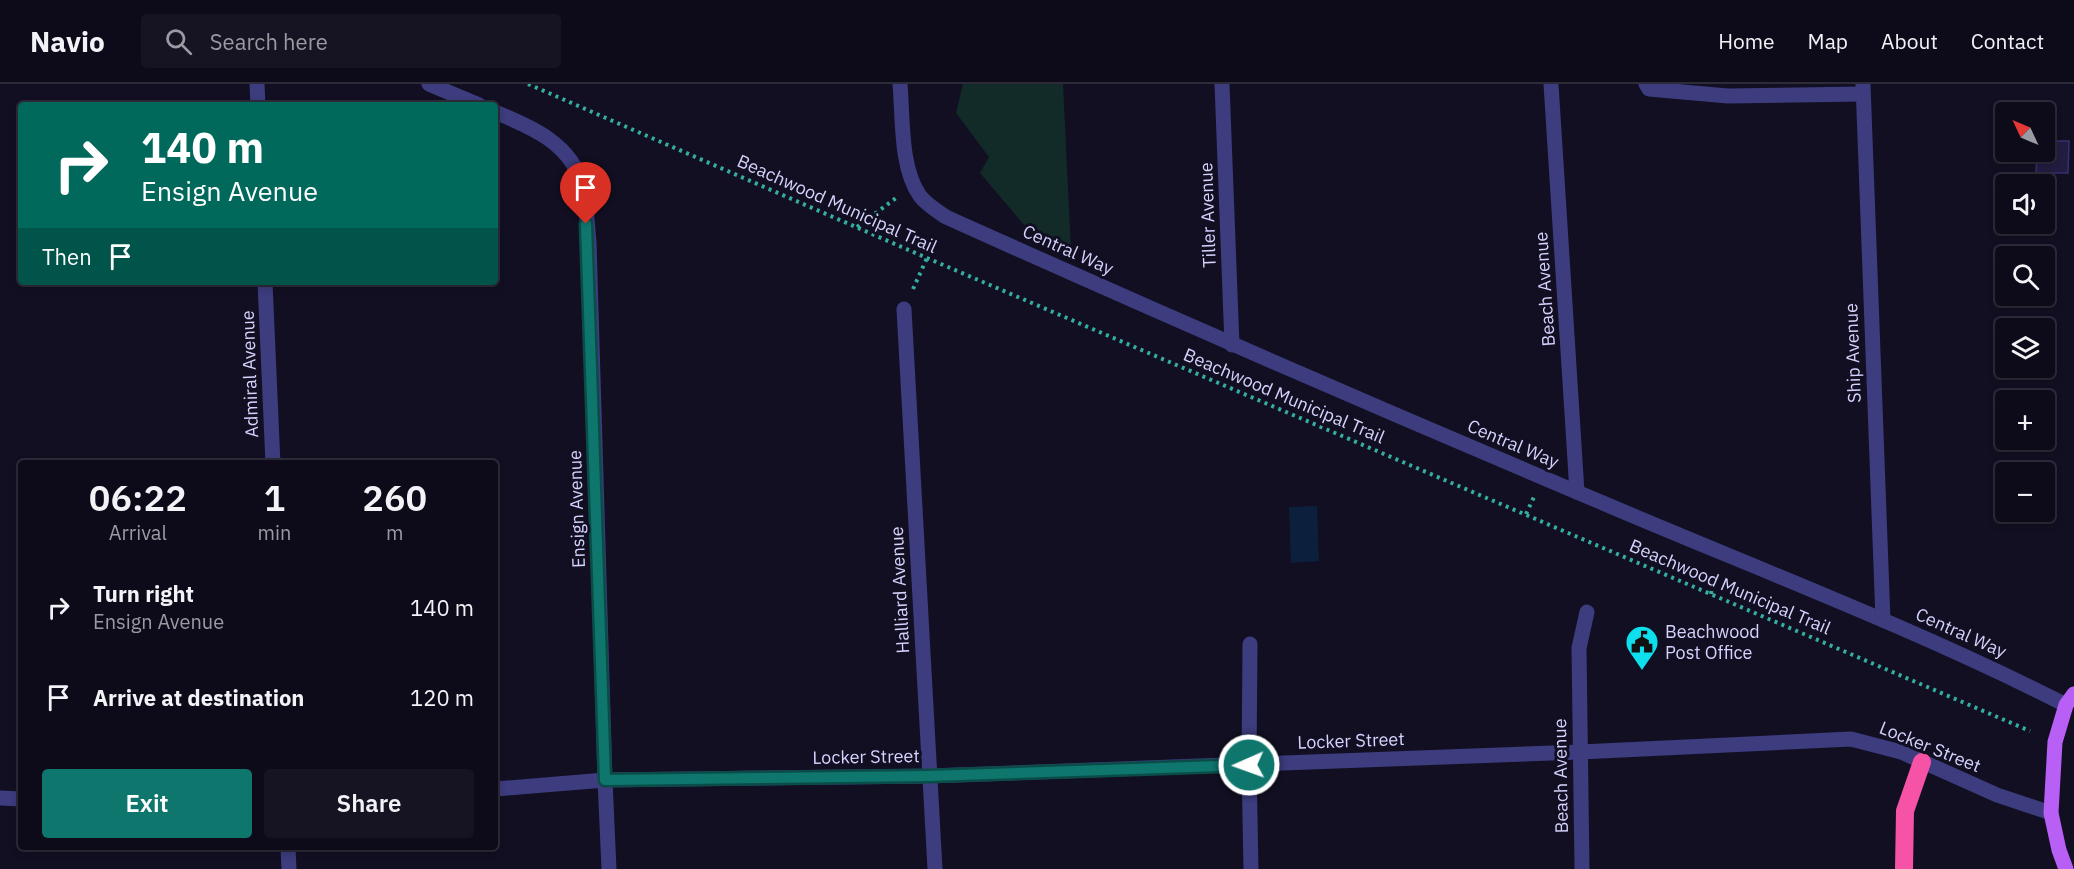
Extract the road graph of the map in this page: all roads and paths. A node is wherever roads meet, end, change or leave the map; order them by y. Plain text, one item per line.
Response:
1 (257, 84) edge
2 (429, 84) edge
3 (528, 84) edge
4 (900, 84) edge
5 (1222, 84) edge
6 (1551, 84) edge
7 (1646, 84) edge
8 (1863, 89) edge
9 (258, 102) edge
10 (472, 102) edge
11 (498, 113) edge
12 (915, 186) junction
13 (856, 227) junction
14 (927, 258) junction
15 (266, 285) edge
16 (904, 309) joint
17 (1232, 345) junction
18 (273, 460) edge
19 (1577, 492) junction
20 (1587, 612) dead end
21 (1883, 620) junction
22 (1250, 644) dead end
23 (2070, 699) edge
24 (2030, 731) dead end
25 (1580, 752) junction
26 (1922, 762) junction
27 (1249, 765) junction
28 (929, 776) junction
29 (605, 780) junction
30 (498, 789) edge
31 (0, 798) edge
32 (18, 799) edge
33 (2051, 813) junction
34 (288, 850) edge
35 (289, 869) edge
36 (609, 869) edge
37 (934, 869) edge
38 (1251, 869) edge
39 (1581, 869) edge
40 (1904, 869) edge
41 (2066, 869) edge

1 - 9 street
2 - 10 street
3 - 13 path, Beachwood Municipal Trail
4 - 12 street
5 - 17 street, Tiller Avenue
6 - 19 street, Beach Avenue
7 - 8 street
8 - 21 street, Ship Avenue
11 - 29 street, Ensign Avenue
12 - 13 path
12 - 17 street, Central Way
13 - 14 path, Beachwood Municipal Trail
14 - 16 path
14 - 24 path, Beachwood Municipal Trail
15 - 18 street, Admiral Avenue
16 - 28 street, Halliard Avenue
17 - 19 street, Central Way
19 - 21 street, Central Way
20 - 25 street, Beach Avenue
21 - 23 street, Central Way
22 - 27 street
23 - 33 main road
25 - 26 street, Locker Street
25 - 27 street, Locker Street
25 - 39 street, Beach Avenue
26 - 33 street, Locker Street
26 - 40 highway
27 - 28 street, Locker Street
27 - 38 street
28 - 29 street, Locker Street
28 - 37 street, Halliard Avenue
29 - 30 street, Locker Street
29 - 36 street, Ensign Avenue
31 - 32 street
33 - 41 main road
34 - 35 street

